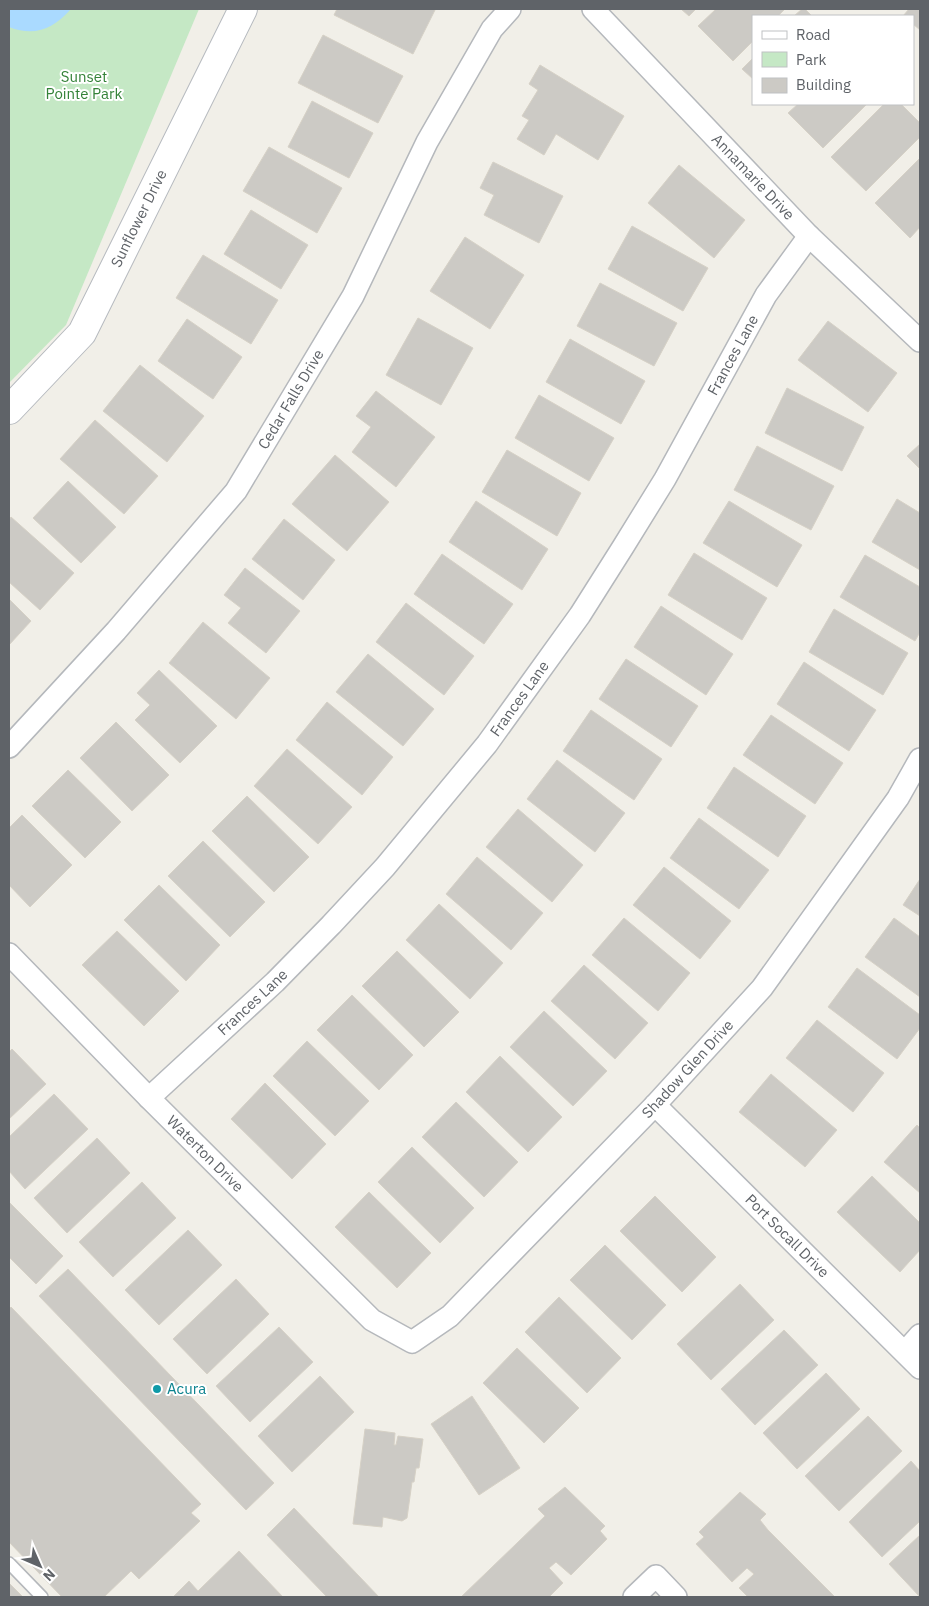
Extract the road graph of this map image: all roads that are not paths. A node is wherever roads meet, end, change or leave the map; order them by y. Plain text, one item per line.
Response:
1 (243, 9) edge
2 (510, 9) edge
3 (592, 9) edge
4 (809, 236) junction
5 (920, 341) edge
6 (9, 410) edge
7 (9, 747) edge
8 (920, 759) edge
9 (9, 954) edge
10 (148, 1098) junction
11 (656, 1105) junction
12 (920, 1335) edge
13 (412, 1342) joint
14 (905, 1352) junction
15 (920, 1368) edge
16 (9, 1563) edge
17 (42, 1597) edge
18 (634, 1597) edge
19 (676, 1597) edge

1 - 6 street, Sunflower Drive
2 - 7 street, Cedar Falls Drive
3 - 4 street, Annamarie Drive
4 - 5 street, Annamarie Drive
4 - 10 street, Frances Lane
8 - 11 street, Shadow Glen Drive
9 - 10 street, Waterton Drive
10 - 13 street, Waterton Drive
11 - 13 street, Shadow Glen Drive
11 - 14 street, Port Socall Drive
12 - 14 street
14 - 15 street, Port Socall Drive
16 - 17 lane
18 - 19 street

